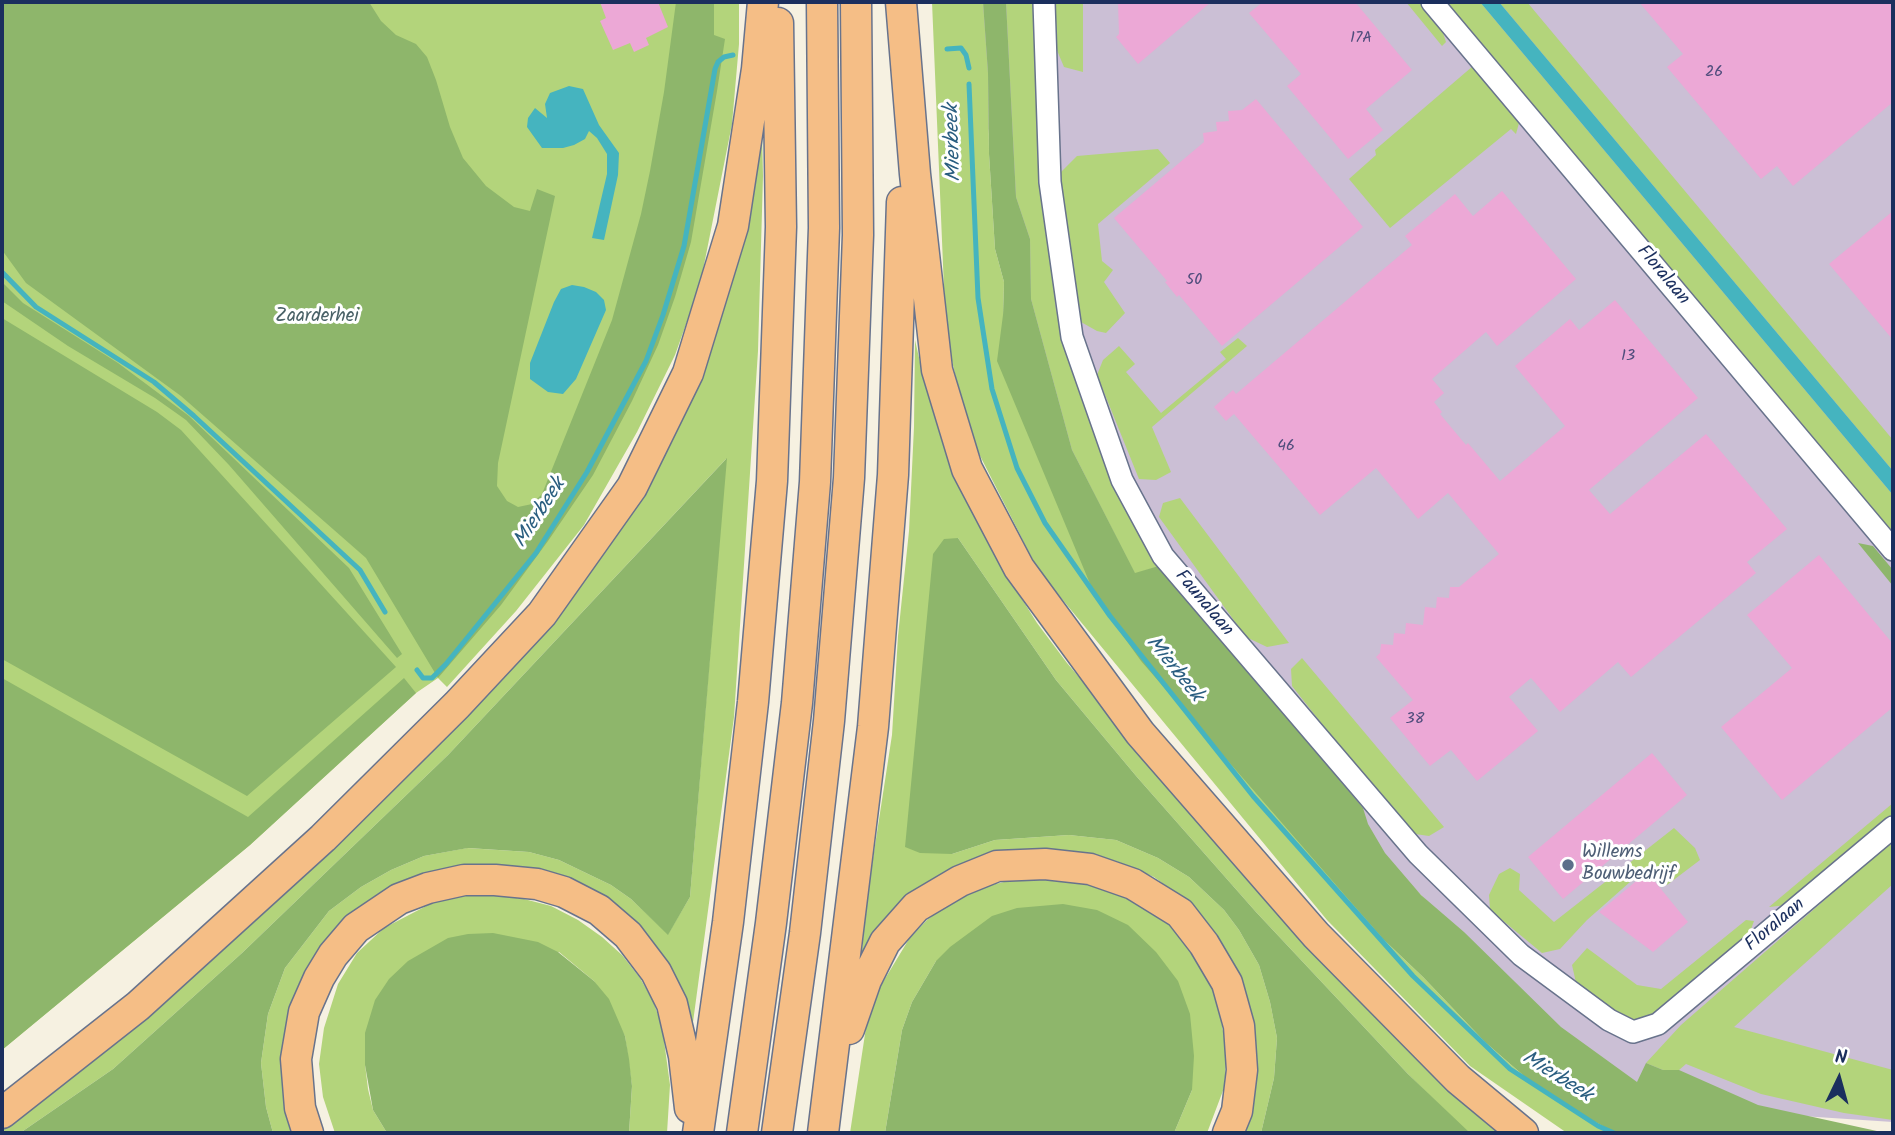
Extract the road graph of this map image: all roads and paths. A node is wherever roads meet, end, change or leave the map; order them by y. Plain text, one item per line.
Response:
1 (763, 2) edge
2 (778, 2) edge
3 (822, 2) edge
4 (856, 2) edge
5 (900, 2) edge
6 (1044, 2) edge
7 (1432, 2) edge
8 (1893, 550) edge
9 (1893, 827) edge
10 (1658, 1024) joint
11 (832, 1079) junction
12 (2, 1113) edge
13 (308, 1133) edge
14 (695, 1133) edge
15 (742, 1133) edge
16 (777, 1133) edge
17 (823, 1133) edge
18 (1228, 1133) edge
19 (1523, 1133) edge

1 - 12 highway
2 - 14 highway
3 - 15 highway
4 - 16 highway
5 - 11 highway
5 - 19 highway
6 - 10 street, Faunalaan
7 - 8 street, Floralaan
9 - 10 street, Floralaan
11 - 17 highway
11 - 18 highway
13 - 14 highway

